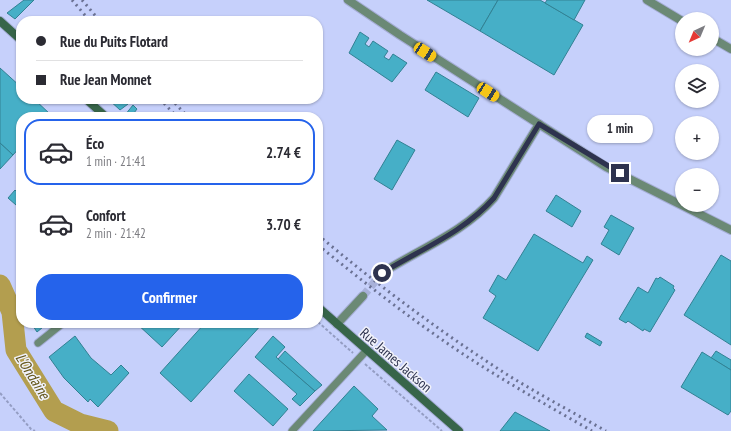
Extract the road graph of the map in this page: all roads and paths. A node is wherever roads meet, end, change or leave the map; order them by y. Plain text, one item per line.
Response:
1 (348, 0) edge
2 (646, 0) edge
3 (675, 17) edge
4 (0, 21) edge
5 (16, 35) edge
6 (719, 42) edge
7 (731, 49) edge
8 (92, 104) edge
9 (100, 112) edge
10 (539, 124) junction
11 (731, 230) edge
12 (382, 273) tunnel mouth
13 (362, 296) tunnel mouth
14 (323, 312) edge
15 (337, 324) junction
16 (323, 327) edge
17 (57, 328) edge
18 (38, 343) dead end
19 (366, 351) junction
20 (359, 359) junction
21 (0, 393) edge
22 (35, 431) edge
23 (292, 431) edge
24 (442, 431) edge
25 (459, 431) edge

1 - 10 street
2 - 3 street
4 - 5 main road
6 - 7 street
8 - 9 main road
10 - 11 street
10 - 12 street
13 - 15 street
14 - 15 main road, Rue James Jackson
15 - 19 main road, Rue James Jackson
16 - 20 path
17 - 18 lane
19 - 20 lane
19 - 25 main road, Rue James Jackson
20 - 23 lane
20 - 24 path
21 - 22 path

